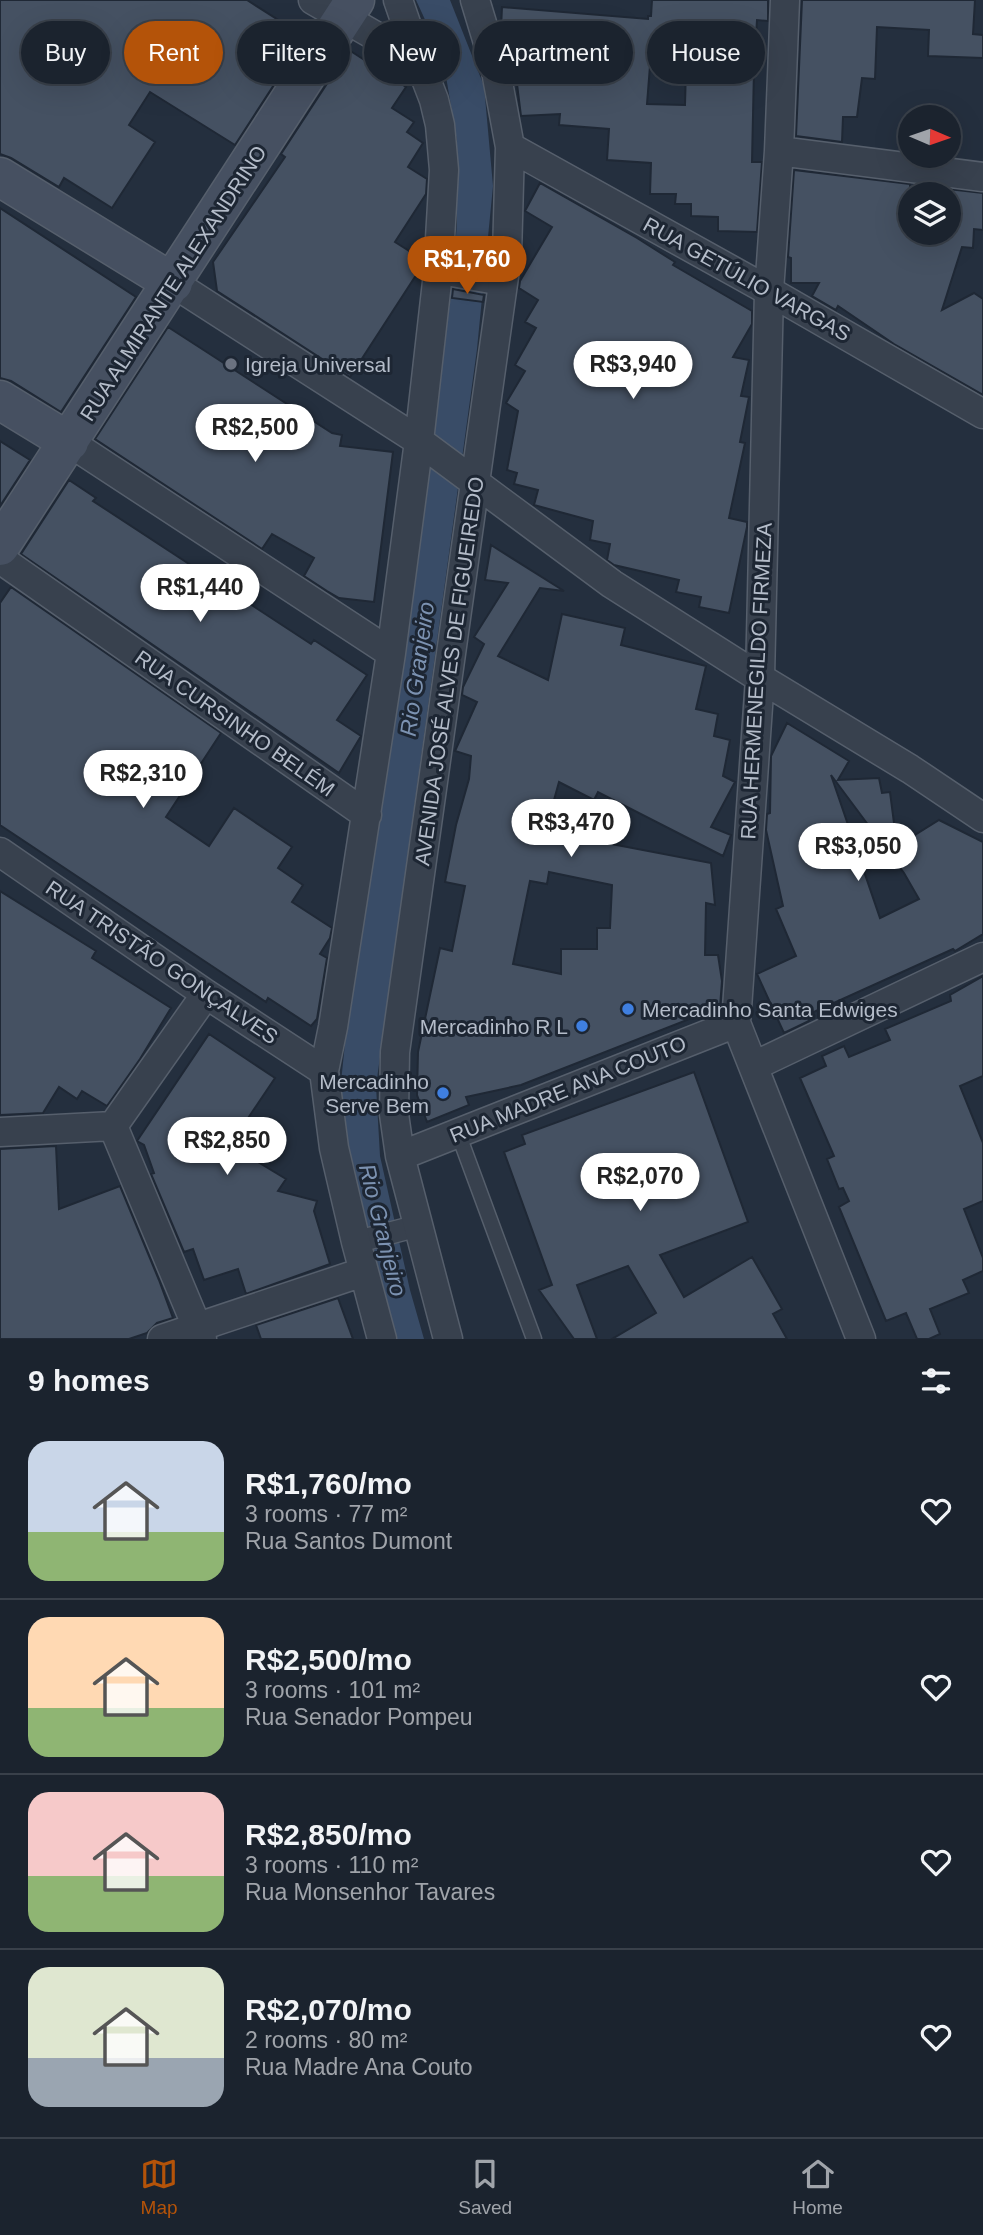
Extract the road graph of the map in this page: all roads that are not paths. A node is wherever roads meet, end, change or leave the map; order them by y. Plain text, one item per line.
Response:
1 (398, 0) edge
2 (475, 0) edge
3 (785, 0) edge
4 (338, 6) edge
5 (405, 21) edge
6 (364, 24) edge
7 (428, 84) edge
8 (510, 147) junction
9 (779, 151) junction
10 (0, 177) edge
11 (983, 177) edge
12 (442, 274) junction
13 (173, 284) junction
14 (497, 284) junction
15 (769, 291) junction
16 (0, 400) edge
17 (983, 414) edge
18 (69, 442) junction
19 (422, 443) junction
20 (471, 478) junction
21 (0, 546) edge
22 (0, 559) edge
23 (391, 653) junction
24 (760, 678) junction
25 (367, 815) junction
26 (983, 818) edge
27 (0, 852) edge
28 (983, 957) edge
29 (206, 994) junction
30 (736, 1023) junction
31 (754, 1066) junction
32 (324, 1071) junction
33 (113, 1126) junction
34 (0, 1132) edge
35 (458, 1133) junction
36 (400, 1156) junction
37 (418, 1226) junction
38 (356, 1242) junction
39 (363, 1272) junction
40 (200, 1333) edge
41 (162, 1339) edge
42 (382, 1339) edge
43 (448, 1339) edge
44 (534, 1339) edge
45 (861, 1339) edge

1 - 5 street
2 - 8 street, AVENIDA JOSÉ ALVES DE FIGUEIREDO
3 - 9 street, RUA HERMENEGILDO FIRMEZA
4 - 6 street
4 - 13 main road, RUA ALMIRANTE ALEXANDRINO
7 - 12 street
8 - 14 street, AVENIDA JOSÉ ALVES DE FIGUEIREDO
8 - 15 street, RUA GETÚLIO VARGAS
9 - 11 street
9 - 15 street, RUA HERMENEGILDO FIRMEZA
10 - 13 main road
12 - 14 street
12 - 19 street
13 - 18 main road, RUA ALMIRANTE ALEXANDRINO
13 - 19 street
14 - 20 street, AVENIDA JOSÉ ALVES DE FIGUEIREDO
15 - 17 street, RUA GETÚLIO VARGAS
15 - 24 street, RUA HERMENEGILDO FIRMEZA
16 - 18 main road
18 - 21 main road, RUA ALMIRANTE ALEXANDRINO
18 - 23 street
19 - 20 street
19 - 23 street
20 - 24 street
20 - 36 street, AVENIDA JOSÉ ALVES DE FIGUEIREDO
22 - 25 street, RUA CURSINHO BELÉM
23 - 25 street
24 - 26 street
24 - 30 street, RUA HERMENEGILDO FIRMEZA
25 - 32 street
27 - 29 street, RUA TRISTÃO GONÇALVES
28 - 31 street
29 - 32 street, RUA TRISTÃO GONÇALVES
29 - 33 street
30 - 31 street, RUA HERMENEGILDO FIRMEZA
30 - 35 street, RUA MADRE ANA COUTO
31 - 45 street, RUA HERMENEGILDO FIRMEZA
32 - 38 street
33 - 34 street
33 - 40 street
35 - 36 street, RUA MADRE ANA COUTO
35 - 44 lane
36 - 37 street, AVENIDA JOSÉ ALVES DE FIGUEIREDO
37 - 38 street
37 - 43 street, AVENIDA JOSÉ ALVES DE FIGUEIREDO
38 - 39 street
39 - 40 street
39 - 42 street
40 - 41 street

